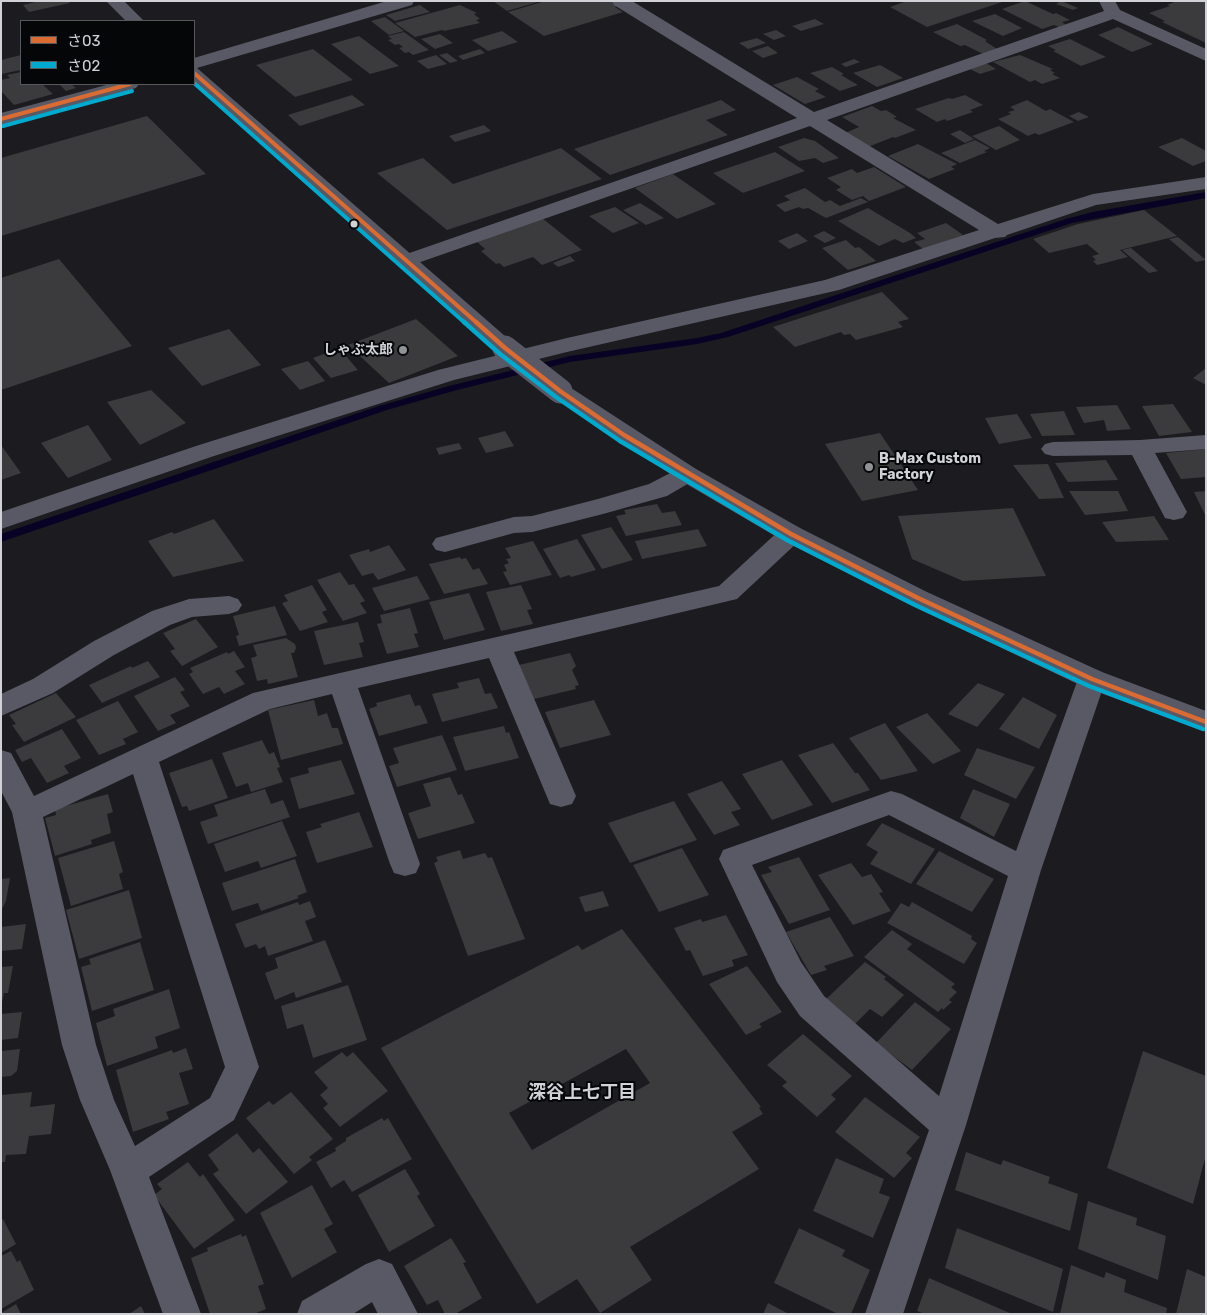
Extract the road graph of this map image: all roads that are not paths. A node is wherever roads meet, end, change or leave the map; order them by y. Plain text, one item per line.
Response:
1 (114, 1) edge
2 (406, 1) edge
3 (620, 1) edge
4 (1111, 7) edge
5 (135, 20) edge
6 (1206, 56) edge
7 (195, 64) edge
8 (195, 74) edge
9 (126, 85) edge
10 (1, 119) edge
11 (812, 119) junction
12 (1206, 183) edge
13 (998, 233) junction
14 (405, 261) junction
15 (1206, 442) edge
16 (1140, 447) junction
17 (1053, 449) dead end
18 (687, 474) junction
19 (1174, 512) dead end
20 (1, 521) edge
21 (791, 534) junction
22 (445, 544) dead end
23 (229, 605) dead end
24 (498, 647) junction
25 (1092, 679) junction
26 (342, 682) junction
27 (1, 706) edge
28 (1206, 722) edge
29 (143, 758) junction
30 (1, 761) edge
31 (561, 796) dead end
32 (27, 812) junction
33 (405, 864) dead end
34 (1025, 870) junction
35 (948, 1125) junction
36 (128, 1170) junction
37 (182, 1314) edge
38 (316, 1314) edge
39 (399, 1314) edge
40 (884, 1314) edge

1 - 5 street
2 - 7 street
3 - 11 street
4 - 6 street
4 - 11 street
8 - 14 street
9 - 10 street
11 - 13 street
11 - 14 street
12 - 13 street
13 - 20 street
14 - 18 street, bridge
15 - 16 street
16 - 17 street
16 - 19 street
18 - 21 street
18 - 22 street
21 - 24 street
21 - 25 street
23 - 27 street
24 - 26 street
24 - 31 street
25 - 28 street
25 - 34 street
26 - 29 street
26 - 33 street
29 - 32 street
29 - 36 street
30 - 32 street
32 - 36 street
34 - 35 street
34 - 35 street
35 - 40 street
36 - 37 street
38 - 39 street

